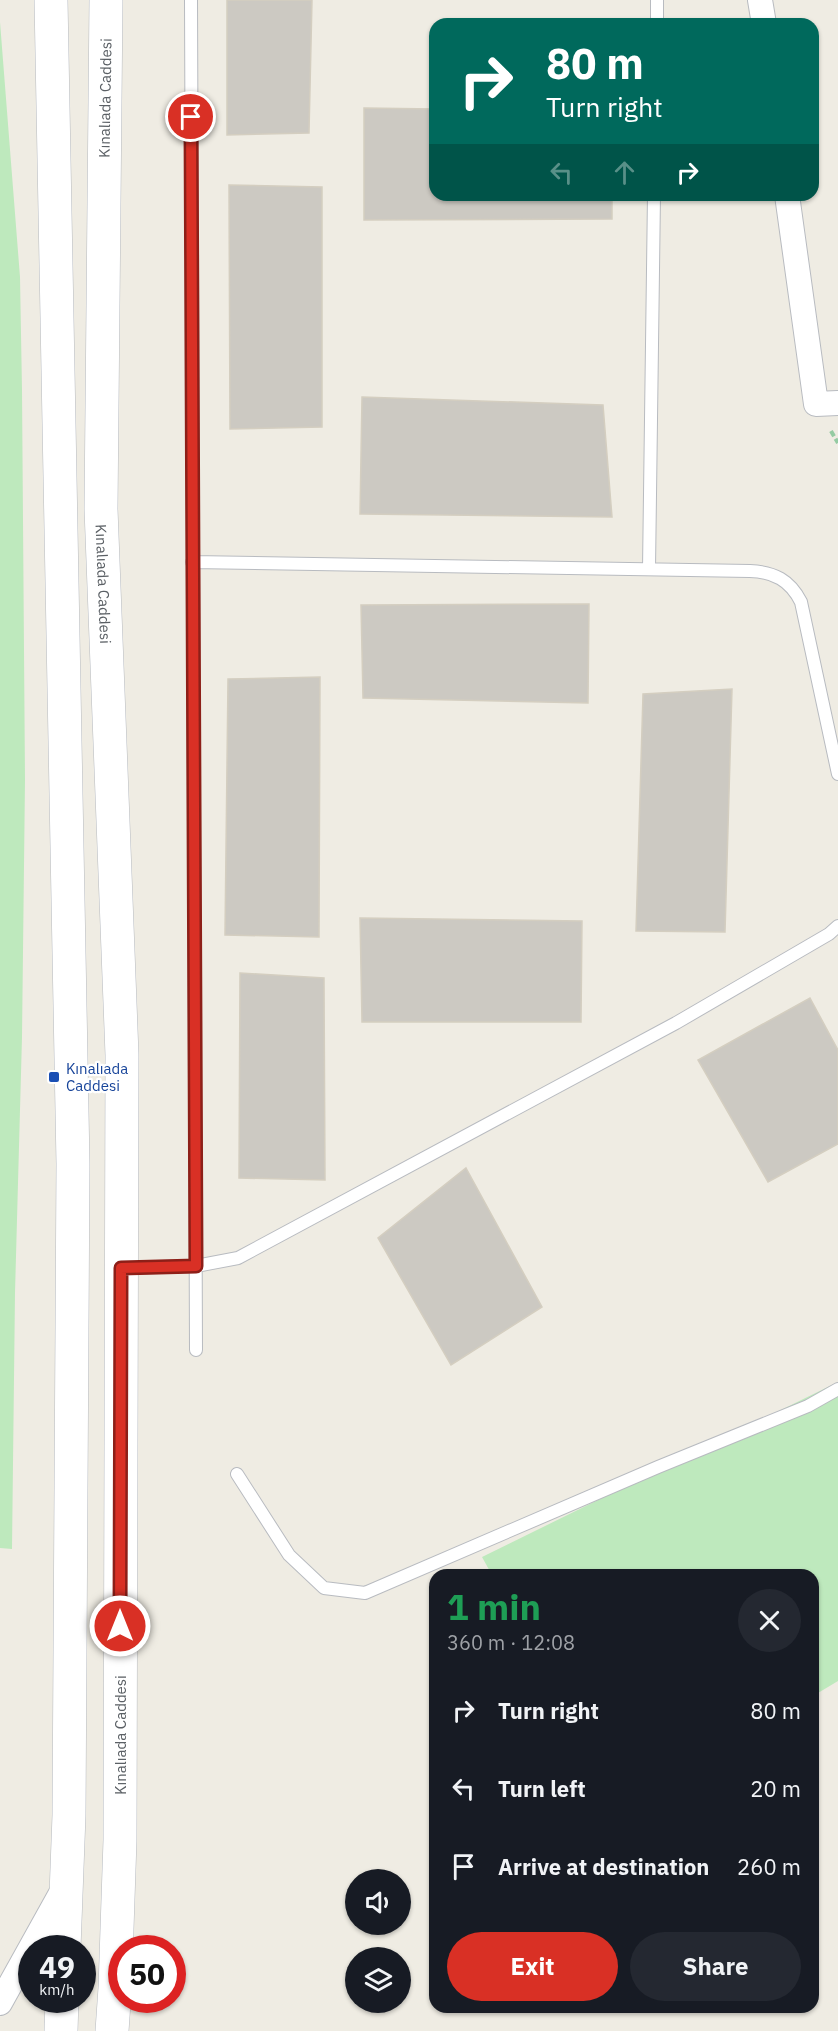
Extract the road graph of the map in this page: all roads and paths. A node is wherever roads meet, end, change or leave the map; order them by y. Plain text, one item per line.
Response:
1 (51, 0) edge
2 (106, 0) edge
3 (191, 0) edge
4 (657, 0) edge
5 (760, 0) edge
6 (657, 18) edge
7 (763, 18) edge
8 (654, 201) edge
9 (788, 201) edge
10 (838, 403) edge
11 (192, 562) junction
12 (649, 570) junction
13 (838, 774) edge
14 (838, 926) edge
15 (196, 1266) junction
16 (121, 1268) junction
17 (196, 1350) dead end
18 (838, 1389) edge
19 (237, 1474) dead end
20 (66, 1884) junction
21 (64, 1935) edge
22 (0, 2003) edge
23 (62, 2013) edge
24 (61, 2031) edge
25 (112, 2031) edge

1 - 20 main road
2 - 16 main road, Kınalıada Caddesi
3 - 11 lane
4 - 6 lane
5 - 7 street
8 - 12 lane
9 - 10 street
11 - 12 lane
11 - 15 lane
12 - 13 lane
14 - 15 lane
15 - 16 lane
15 - 17 lane
16 - 25 main road, Kınalıada Caddesi
18 - 19 lane
20 - 21 main road
20 - 22 street
23 - 24 main road

